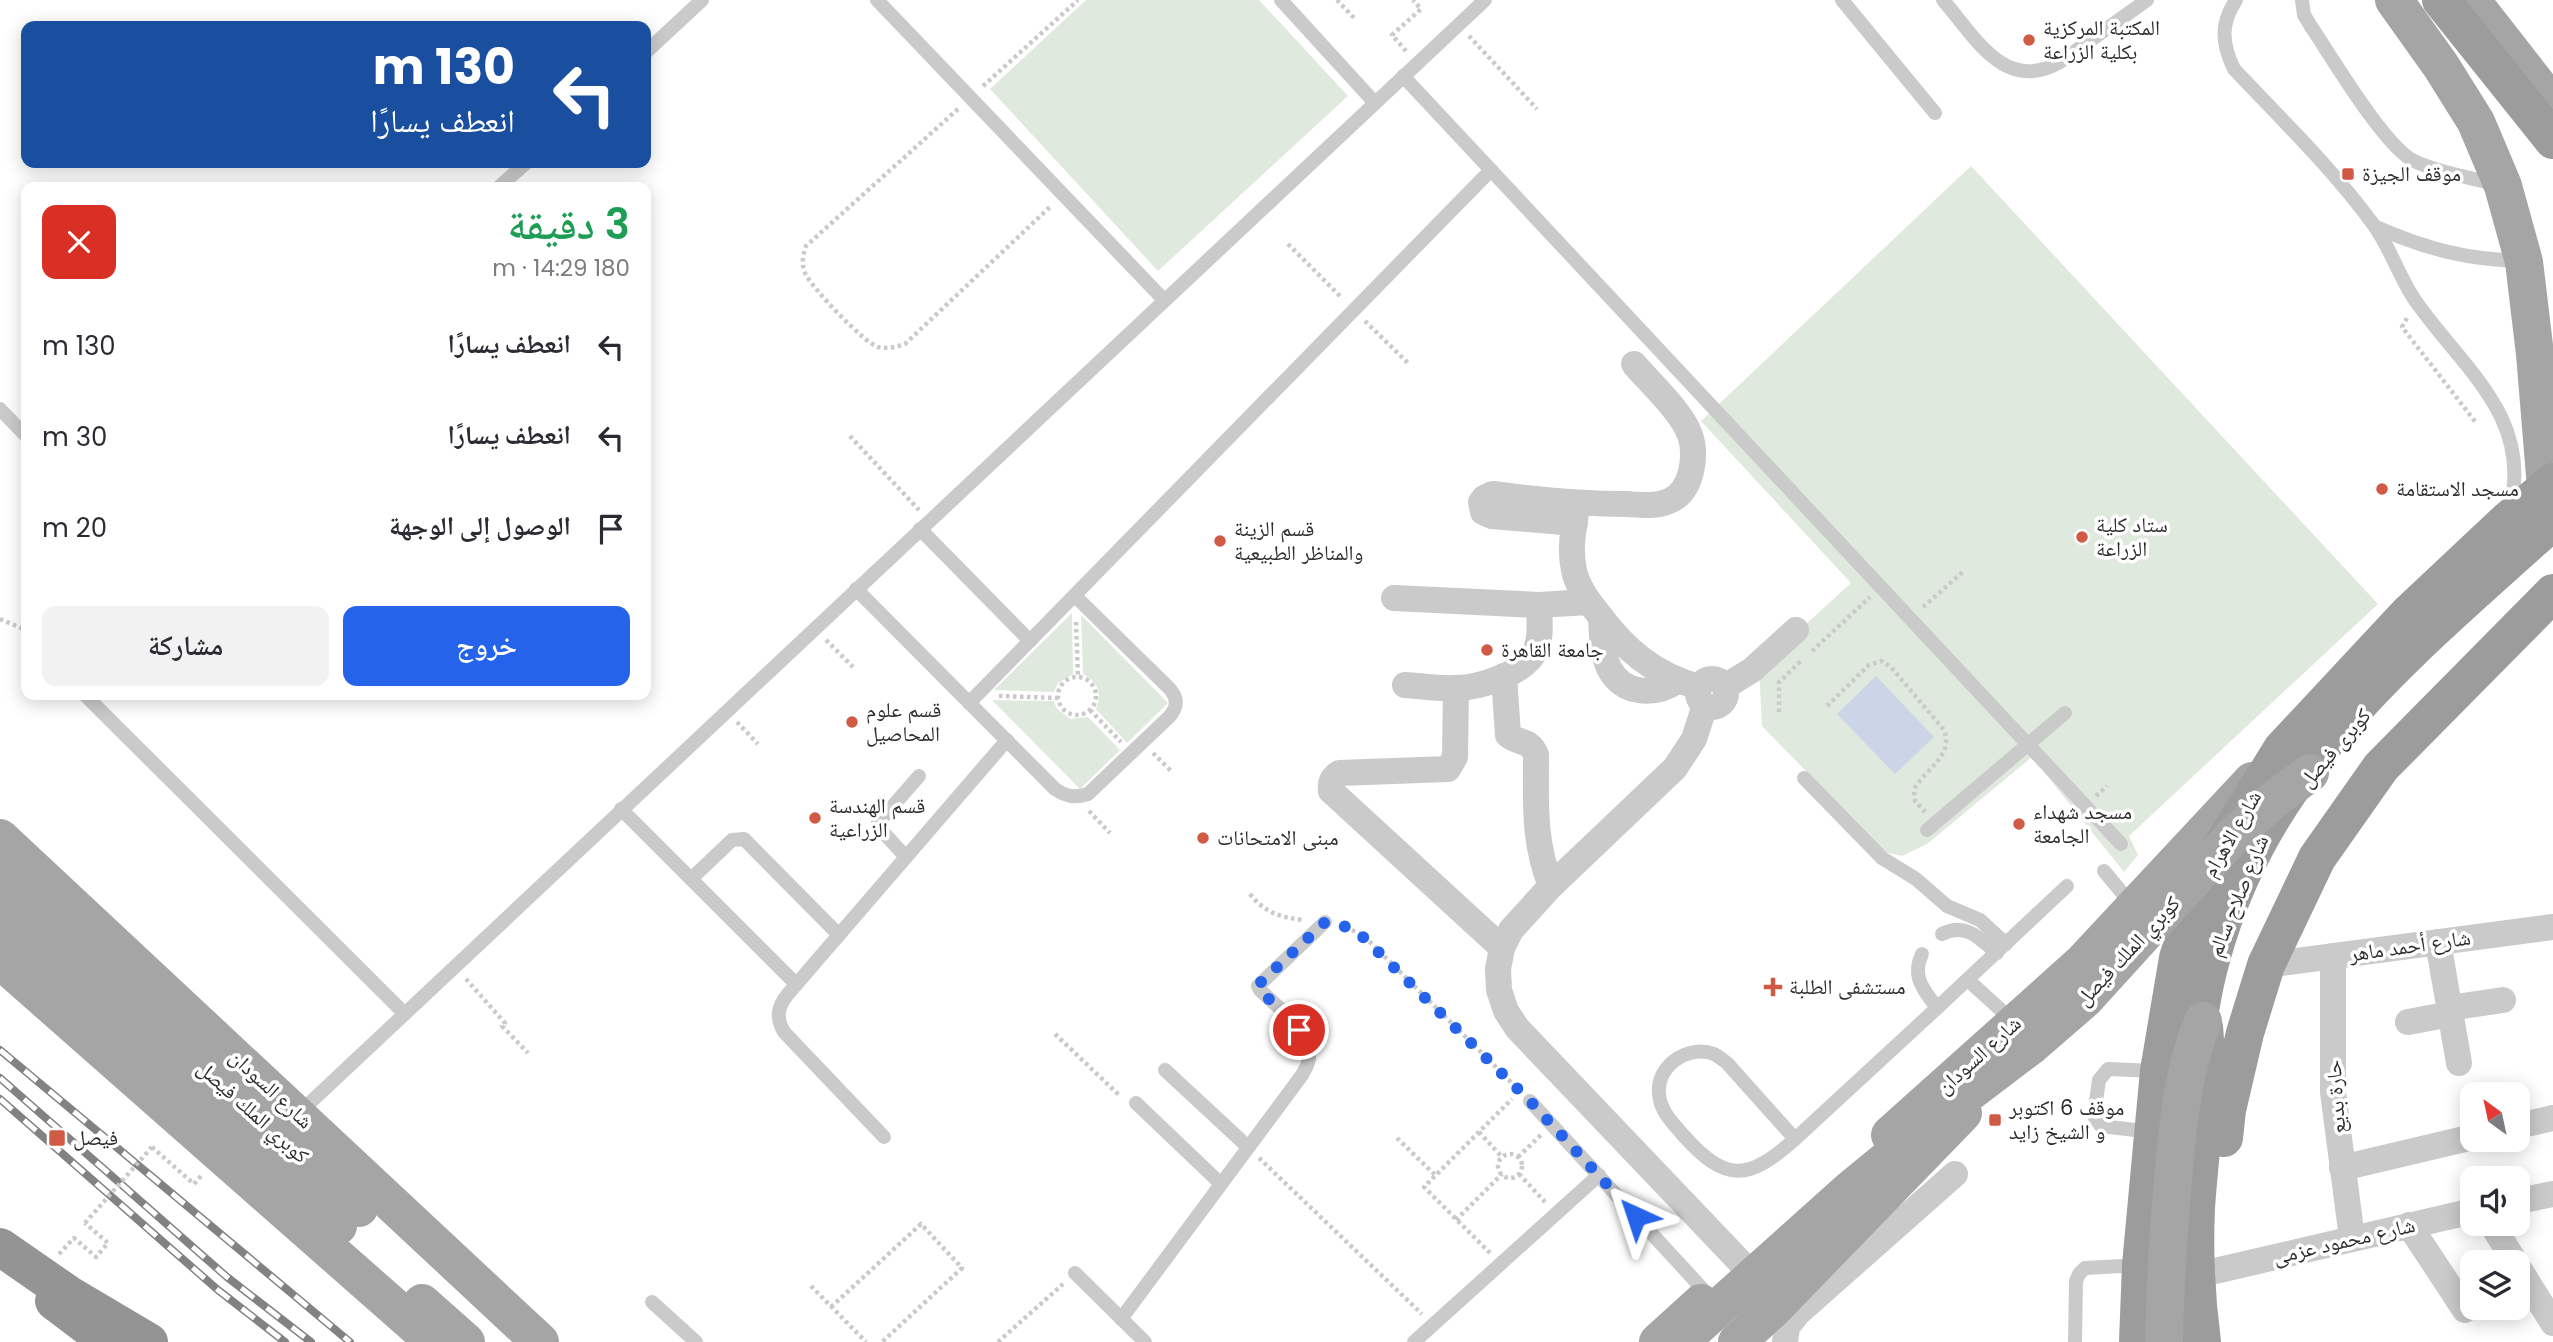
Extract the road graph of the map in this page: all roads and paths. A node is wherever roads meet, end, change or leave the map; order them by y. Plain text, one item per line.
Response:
1 (702, 0) edge
2 (877, 0) edge
3 (1078, 0) edge
4 (1281, 0) edge
5 (1337, 0) edge
6 (1413, 0) edge
7 (1485, 0) edge
8 (1842, 0) edge
9 (1943, 0) edge
10 (2147, 0) edge
11 (2236, 0) edge
12 (2302, 0) edge
13 (2393, 0) edge
14 (2441, 0) edge
15 (2471, 0) edge
16 (1356, 20) dead end
17 (1458, 25) junction
18 (651, 47) edge
19 (1417, 63) junction
20 (1403, 76) junction
21 (971, 98) junction
22 (1375, 103) junction
23 (2553, 105) edge
24 (1537, 108) dead end
25 (1935, 113) dead end
26 (2553, 139) edge
27 (520, 168) edge
28 (1491, 170) junction
29 (505, 182) edge
30 (2503, 186) junction
31 (1063, 194) junction
32 (2376, 227) junction
33 (2539, 270) edge
34 (1164, 300) junction
35 (2416, 302) junction
36 (1634, 364) dead end
37 (0, 409) edge
38 (2477, 424) dead end
39 (21, 431) edge
40 (850, 436) dead end
41 (2551, 497) edge
42 (1502, 506) dead end
43 (1576, 514) junction
44 (2507, 521) junction
45 (925, 525) junction
46 (2553, 531) edge
47 (1964, 571) dead end
48 (1881, 587) junction
49 (856, 589) junction
50 (1075, 596) junction
51 (1394, 598) dead end
52 (1538, 605) junction
53 (2549, 606) edge
54 (1595, 610) junction
55 (1910, 618) junction
56 (0, 619) edge
57 (21, 628) edge
58 (815, 628) junction
59 (1796, 630) dead end
60 (1030, 641) junction
61 (853, 667) dead end
62 (1504, 676) junction
63 (1078, 677) junction
64 (1405, 685) dead end
65 (1456, 688) junction
66 (1694, 691) junction
67 (1058, 698) junction
68 (973, 699) junction
69 (90, 700) edge
70 (1827, 706) dead end
71 (1090, 710) junction
72 (726, 711) junction
73 (1779, 712) dead end
74 (2065, 713) dead end
75 (1007, 740) junction
76 (758, 744) dead end
77 (2029, 744) junction
78 (1137, 748) junction
79 (2296, 761) junction
80 (1172, 772) dead end
81 (919, 776) dead end
82 (1804, 778) dead end
83 (1077, 798) junction
84 (2245, 808) junction
85 (621, 809) junction
86 (1931, 826) joint
87 (1110, 833) dead end
88 (0, 838) edge
89 (2121, 844) dead end
90 (906, 857) junction
91 (2104, 870) dead end
92 (2242, 873) junction
93 (691, 878) junction
94 (0, 882) edge
95 (1551, 886) junction
96 (2067, 887) dead end
97 (1250, 894) dead end
98 (2134, 907) junction
99 (0, 919) edge
100 (1325, 922) junction
101 (1942, 934) dead end
102 (2551, 934) edge
103 (839, 935) junction
104 (2438, 942) junction
105 (1502, 948) junction
106 (2001, 949) junction
107 (1922, 954) dead end
108 (2333, 956) junction
109 (0, 960) edge
110 (2082, 963) junction
111 (2266, 965) junction
112 (454, 966) junction
113 (1968, 979) junction
114 (796, 984) junction
115 (2503, 1000) dead end
116 (1937, 1007) junction
117 (2450, 1011) junction
118 (404, 1013) junction
119 (2203, 1021) junction
120 (2408, 1022) dead end
121 (2015, 1023) junction
122 (1055, 1034) dead end
123 (528, 1053) dead end
124 (2459, 1063) dead end
125 (1165, 1070) dead end
126 (2164, 1096) junction
127 (1530, 1101) dead end
128 (1136, 1104) joint
129 (298, 1114) junction
130 (2553, 1118) edge
131 (2530, 1123) edge
132 (1552, 1125) junction
133 (1479, 1132) junction
134 (884, 1137) dead end
135 (1397, 1138) dead end
136 (1795, 1139) junction
137 (2460, 1140) edge
138 (1248, 1147) junction
139 (1502, 1157) junction
140 (1518, 1157) junction
141 (2342, 1168) junction
142 (1502, 1174) junction
143 (1519, 1174) junction
144 (1955, 1174) dead end
145 (1436, 1175) junction
146 (1599, 1175) junction
147 (194, 1184) dead end
148 (1221, 1184) junction
149 (2553, 1194) edge
150 (2530, 1199) edge
151 (1556, 1214) junction
152 (2460, 1214) edge
153 (1456, 1220) junction
154 (2409, 1225) junction
155 (74, 1238) dead end
156 (2352, 1238) junction
157 (0, 1247) edge
158 (1501, 1264) junction
159 (0, 1265) edge
160 (2141, 1265) junction
161 (1744, 1266) junction
162 (2215, 1271) junction
163 (1075, 1273) joint
164 (811, 1286) dead end
165 (2530, 1286) edge
166 (1709, 1296) junction
167 (652, 1302) dead end
168 (2460, 1302) edge
169 (831, 1307) junction
170 (1121, 1319) junction
171 (2553, 1323) edge
172 (1433, 1325) junction
173 (108, 1342) edge
174 (149, 1342) edge
175 (434, 1342) edge
176 (466, 1342) edge
177 (506, 1342) edge
178 (540, 1342) edge
179 (696, 1342) edge
180 (866, 1342) edge
181 (882, 1342) edge
182 (998, 1342) edge
183 (1145, 1342) edge
184 (1414, 1342) edge
185 (1658, 1342) edge
186 (1680, 1342) edge
187 (1737, 1342) edge
188 (1786, 1342) edge
189 (2075, 1342) edge
190 (2138, 1342) edge
191 (2164, 1342) edge
192 (2177, 1342) edge
193 (2202, 1342) edge
194 (2218, 1342) edge

1 - 18 lane
2 - 21 lane
3 - 21 path
4 - 22 lane
5 - 16 path
6 - 19 path
7 - 17 lane
8 - 25 lane
9 - 10 lane
11 - 32 lane
12 - 30 lane
13 - 30 main road
14 - 26 highway
15 - 23 main road
17 - 19 lane
17 - 24 path
19 - 20 lane
20 - 22 lane
20 - 28 lane
21 - 31 lane
21 - 31 path
22 - 34 lane
27 - 29 lane
28 - 48 lane
28 - 50 lane
30 - 33 main road
31 - 34 lane
32 - 33 lane
32 - 35 lane
33 - 41 main road
34 - 45 lane
35 - 38 path
35 - 44 lane
36 - 43 street
37 - 39 lane
40 - 45 path
41 - 44 highway, شارع الاهرام
41 - 92 highway, شارع صلاح سالم
42 - 43 street
43 - 54 street
44 - 79 highway, شارع الاهرام
45 - 49 lane
45 - 60 lane
46 - 79 highway, كوبرى فيصل
47 - 55 path
48 - 55 lane
48 - 73 path
49 - 58 lane
49 - 68 lane
50 - 60 lane
50 - 63 path
50 - 78 lane
51 - 52 street
52 - 54 street
52 - 62 street
53 - 111 highway
54 - 66 street
55 - 77 lane
56 - 57 path
58 - 61 path
58 - 72 lane
59 - 66 street
60 - 68 lane
62 - 65 street
62 - 95 street
63 - 67 path
63 - 71 path
64 - 65 street
65 - 105 street
66 - 95 street
67 - 68 path
67 - 71 path
68 - 75 lane
69 - 118 lane
70 - 86 path
71 - 78 path
72 - 76 path
72 - 85 lane
74 - 77 lane
75 - 83 lane
75 - 90 lane
77 - 86 lane
77 - 89 lane
78 - 80 path
78 - 83 lane
79 - 84 highway, شارع الاهرام
79 - 98 main road, شارع السودان
79 - 119 highway, كوبرى فيصل, bridge
79 - 186 main road, كوبري الملك فيصل, bridge
81 - 90 lane
82 - 106 lane
83 - 87 path
84 - 92 highway
84 - 126 highway, شارع الاهرام
85 - 93 lane
85 - 112 lane
88 - 129 main road, شارع السودان
90 - 103 lane
91 - 98 lane
92 - 126 highway, شارع صلاح سالم
93 - 103 lane
93 - 114 lane
94 - 177 main road, كوبري الملك فيصل, bridge
95 - 105 street
96 - 106 lane
97 - 100 path
98 - 110 main road, شارع السودان
99 - 176 main road, كوبري الملك فيصل, bridge
100 - 133 path
100 - 138 lane
101 - 106 lane
102 - 104 street, شارع أحمد ماهر
103 - 114 lane
104 - 108 street, شارع أحمد ماهر
104 - 117 street
105 - 161 street
106 - 113 lane
107 - 116 lane
108 - 111 street, شارع أحمد ماهر
108 - 141 street, حارة بديع
109 - 175 main road
110 - 121 main road, شارع السودان
110 - 187 main road, كوبري الملك فيصل
111 - 162 highway
112 - 118 lane
112 - 123 path
113 - 116 lane
113 - 121 lane
114 - 134 lane
115 - 117 street
116 - 136 lane
117 - 120 street
117 - 124 street
118 - 129 lane
119 - 191 main road, bridge
119 - 193 highway, كوبرى فيصل
121 - 161 main road, شارع السودان
122 - 128 path
125 - 138 lane
126 - 160 highway, شارع الاهرام
126 - 192 highway, شارع صلاح سالم
127 - 132 lane
128 - 148 lane
129 - 178 main road, شارع السودان
130 - 131 street
132 - 140 path
132 - 146 lane
133 - 139 path
133 - 145 path
135 - 145 path
136 - 136 lane
137 - 141 street
138 - 148 lane
138 - 172 path
139 - 140 path
139 - 142 path
140 - 143 path
141 - 156 street, حارة بديع
142 - 143 path
142 - 153 path
143 - 151 path
144 - 188 street
145 - 153 path
146 - 151 lane
146 - 166 lane
147 - 155 path, bridge
148 - 170 lane
149 - 150 street
151 - 158 lane
152 - 154 street, شارع محمود عزمى
153 - 158 path
154 - 156 street, شارع محمود عزمى
154 - 168 street
156 - 162 street, شارع محمود عزمى
157 - 174 highway, bridge
158 - 172 lane
159 - 173 highway
160 - 189 lane
160 - 190 highway, شارع الاهرام
161 - 166 main road, شارع السودان
162 - 194 highway
163 - 170 lane
163 - 182 path
164 - 169 path
165 - 171 street
166 - 185 main road, شارع السودان
167 - 179 lane
169 - 180 path
169 - 181 path
170 - 183 lane
172 - 184 lane

